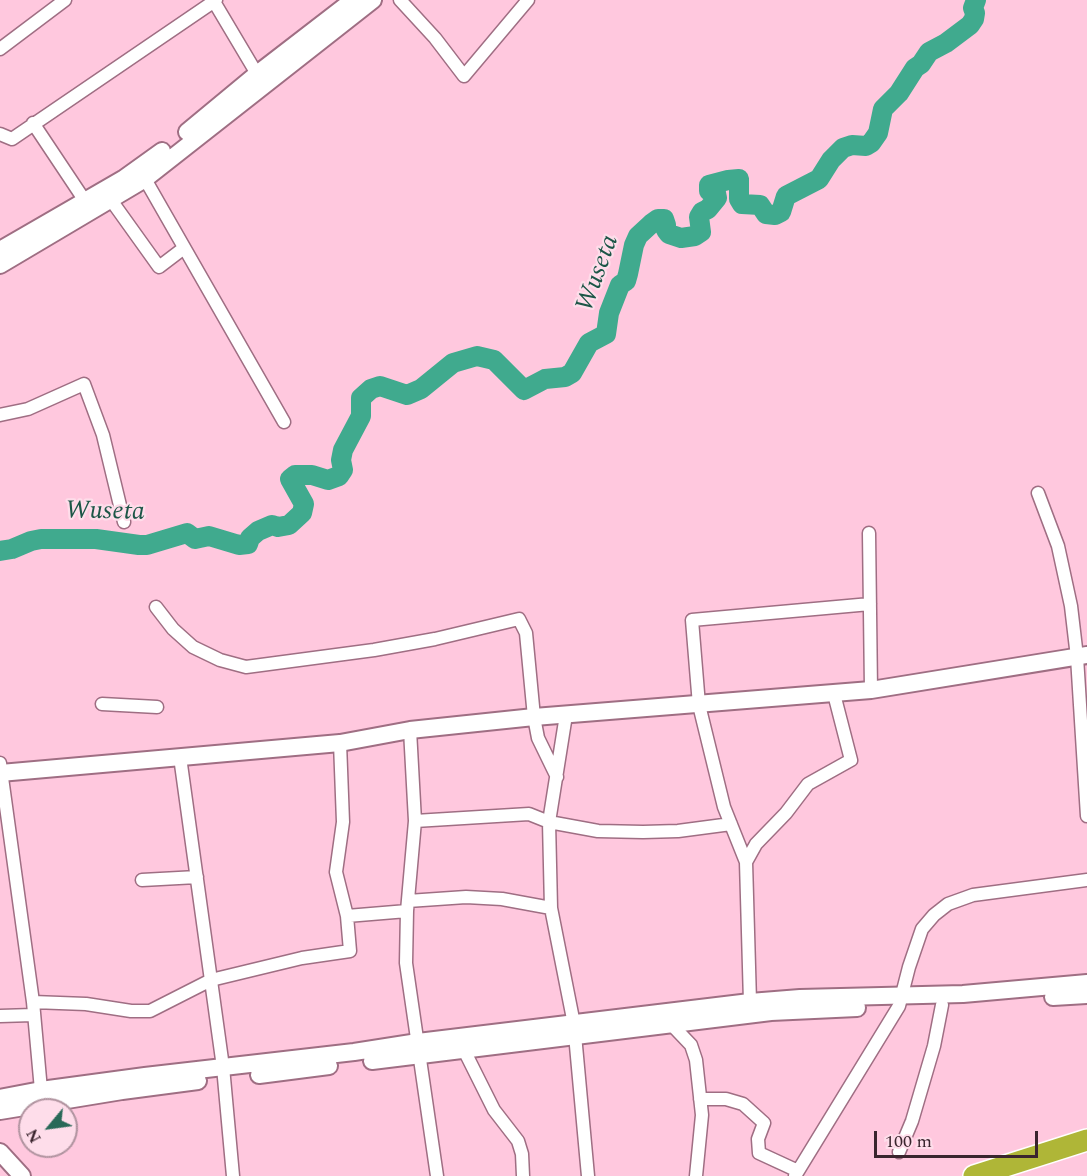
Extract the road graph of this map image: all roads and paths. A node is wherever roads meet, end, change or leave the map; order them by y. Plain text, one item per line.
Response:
1 (65, 0) edge
2 (214, 0) edge
3 (353, 0) edge
4 (373, 0) edge
5 (400, 0) edge
6 (528, 0) edge
7 (0, 49) edge
8 (294, 54) junction
9 (258, 74) junction
10 (33, 123) junction
11 (0, 134) edge
12 (145, 179) junction
13 (111, 200) junction
14 (86, 201) junction
15 (184, 248) junction
16 (0, 250) edge
17 (0, 266) edge
18 (0, 416) edge
19 (284, 422) dead end
20 (1038, 493) dead end
21 (124, 522) dead end
22 (869, 533) dead end
23 (870, 604) junction
24 (156, 607) dead end
25 (1082, 656) edge
26 (872, 690) junction
27 (834, 694) junction
28 (102, 704) dead end
29 (699, 705) junction
30 (157, 707) dead end
31 (566, 715) junction
32 (534, 717) junction
33 (410, 730) junction
34 (340, 744) junction
35 (180, 757) junction
36 (1, 770) edge
37 (557, 777) junction
38 (1087, 816) edge
39 (415, 821) junction
40 (549, 822) junction
41 (731, 824) junction
42 (746, 862) junction
43 (197, 877) junction
44 (1087, 879) edge
45 (142, 880) dead end
46 (408, 906) junction
47 (551, 908) junction
48 (347, 916) junction
49 (211, 980) junction
50 (1087, 983) edge
51 (1087, 995) edge
52 (900, 1001) junction
53 (750, 1002) junction
54 (942, 1005) junction
55 (33, 1009) junction
56 (0, 1016) edge
57 (670, 1024) junction
58 (575, 1030) junction
59 (419, 1048) junction
60 (464, 1050) junction
61 (224, 1073) junction
62 (41, 1090) junction
63 (0, 1098) edge
64 (700, 1099) junction
65 (0, 1111) edge
66 (1087, 1140) edge
67 (0, 1152) edge
68 (899, 1152) dead end
69 (1087, 1152) edge
70 (797, 1173) edge
71 (22, 1176) edge
72 (233, 1176) edge
73 (437, 1176) edge
74 (523, 1176) edge
75 (588, 1176) edge
76 (696, 1176) edge
77 (974, 1176) edge
78 (1010, 1176) edge

1 - 7 street
2 - 9 street
2 - 10 street
3 - 8 street
4 - 8 street
5 - 6 street
8 - 9 street
8 - 12 street
9 - 14 street
10 - 11 street
10 - 14 street
12 - 13 street
12 - 15 street
13 - 15 street
13 - 17 street
14 - 16 street
15 - 19 street
18 - 21 street
20 - 25 street
22 - 23 street
23 - 26 street
23 - 29 street
24 - 32 street
25 - 26 street
25 - 38 street
26 - 27 street
27 - 29 street
27 - 42 street
28 - 30 street
29 - 31 street
29 - 41 street
31 - 32 street
31 - 37 street
32 - 33 street
32 - 37 street
33 - 34 street
33 - 39 street
34 - 35 street
34 - 48 street
35 - 36 street
35 - 43 street
36 - 55 street
37 - 40 street
39 - 40 street
39 - 46 street
40 - 41 street
40 - 47 street
41 - 42 street
42 - 53 street
43 - 45 street
43 - 49 street
44 - 52 street
46 - 47 street
46 - 48 street
46 - 59 street
47 - 58 street
48 - 49 street
49 - 55 street
49 - 61 street
50 - 52 street
51 - 54 street
52 - 53 street
52 - 54 street
52 - 57 street
52 - 70 street
53 - 58 street
54 - 68 street
55 - 56 street
55 - 62 street
57 - 58 street
57 - 64 street
58 - 59 street
58 - 60 street
58 - 75 street
59 - 60 street
59 - 61 street
59 - 73 street
60 - 74 street
61 - 62 street
61 - 65 street
61 - 72 street
62 - 63 street
64 - 70 street
64 - 76 street
66 - 77 highway
67 - 71 street
69 - 78 highway

